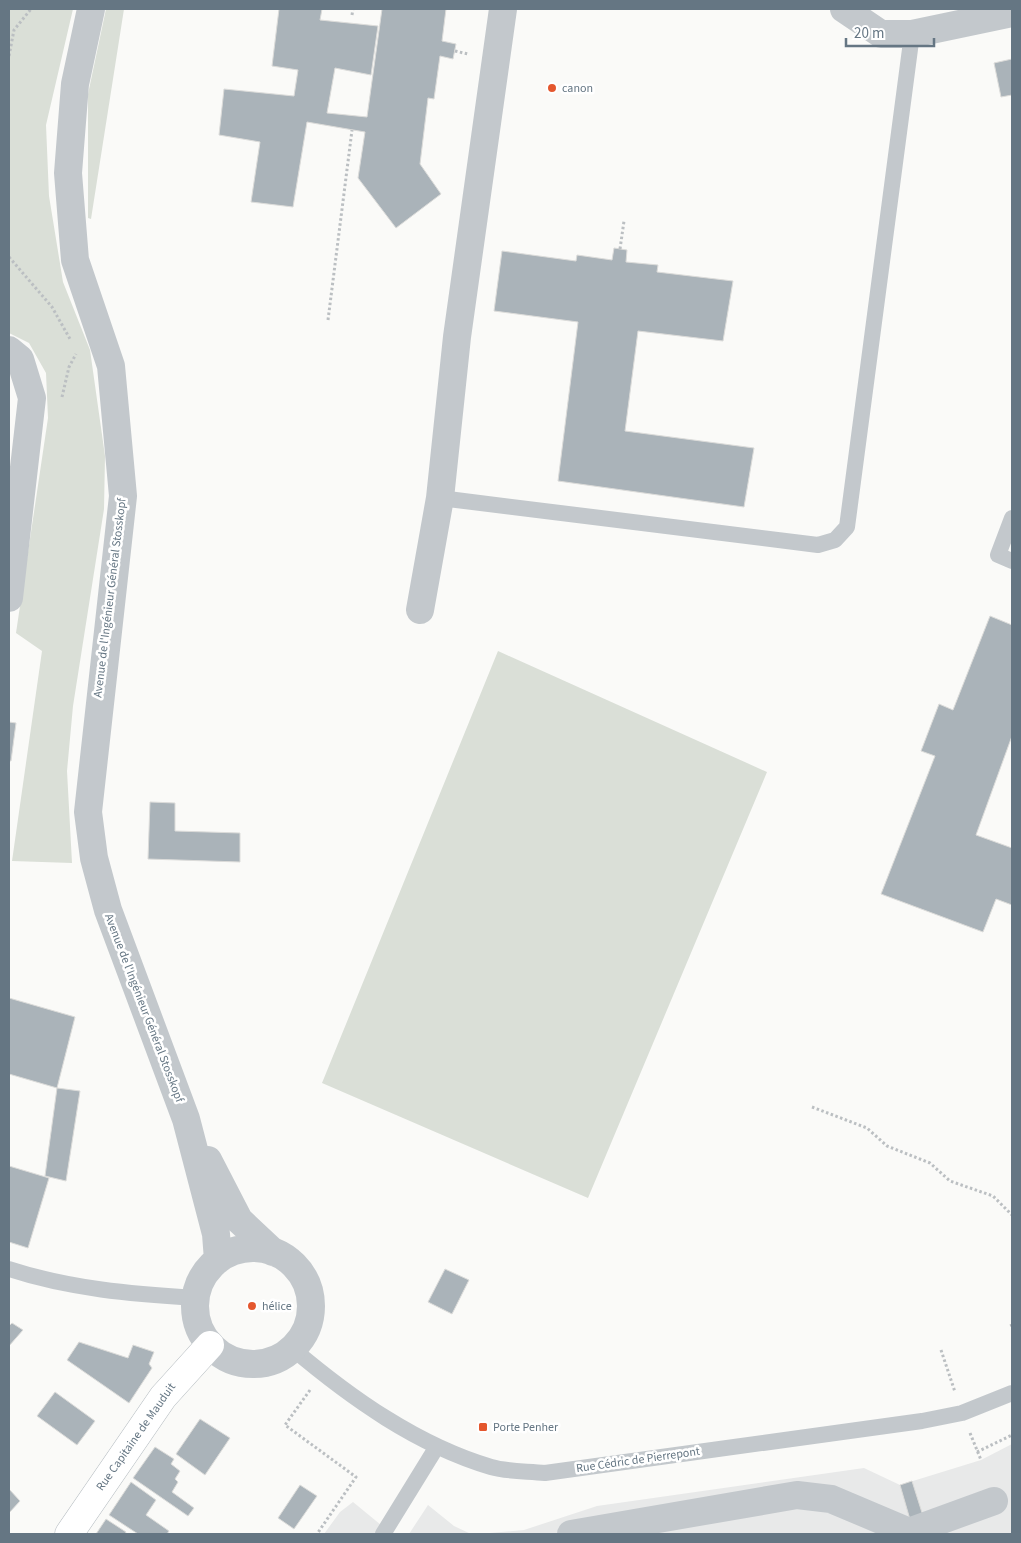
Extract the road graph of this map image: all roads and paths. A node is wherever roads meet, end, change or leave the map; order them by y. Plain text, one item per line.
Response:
1 (31, 9) edge
2 (91, 9) edge
3 (353, 9) edge
4 (503, 9) edge
5 (844, 9) edge
6 (1012, 13) edge
7 (352, 15) dead end
8 (912, 34) junction
9 (9, 56) edge
10 (352, 130) dead end
11 (624, 221) dead end
12 (620, 249) dead end
13 (9, 257) edge
14 (328, 320) dead end
15 (9, 350) edge
16 (61, 402) dead end
17 (440, 498) junction
18 (1012, 518) edge
19 (1012, 561) edge
20 (9, 598) edge
21 (420, 610) dead end
22 (812, 1106) dead end
23 (186, 1119) junction
24 (1012, 1215) edge
25 (273, 1252) junction
26 (218, 1260) junction
27 (9, 1269) edge
28 (196, 1298) junction
29 (210, 1345) junction
30 (292, 1349) junction
31 (322, 1374) junction
32 (1012, 1393) edge
33 (1012, 1435) edge
34 (436, 1448) junction
35 (977, 1452) dead end
36 (994, 1501) dead end
37 (69, 1534) edge
38 (317, 1534) edge
39 (383, 1534) edge
40 (571, 1534) edge

1 - 9 path
2 - 23 street, Avenue de l'Ingénieur Général Stosskopf
3 - 7 path
4 - 17 street
5 - 8 street
6 - 8 street
8 - 17 lane
10 - 14 path
11 - 12 path
13 - 16 path
15 - 20 street
17 - 21 street
18 - 19 lane
22 - 24 path
23 - 25 street, Avenue de l'Ingénieur Général Stosskopf
23 - 26 street, Avenue de l'Ingénieur Général Stosskopf
25 - 26 street
25 - 30 street
26 - 28 street
27 - 28 lane
28 - 29 street
29 - 30 street
29 - 37 street, Rue Capitaine de Mauduit
30 - 31 lane, Rue Cédric de Pierrepont
31 - 34 lane, Rue Cédric de Pierrepont
31 - 38 path
32 - 34 lane, Rue Cédric de Pierrepont
33 - 35 path
34 - 39 lane
36 - 40 street

